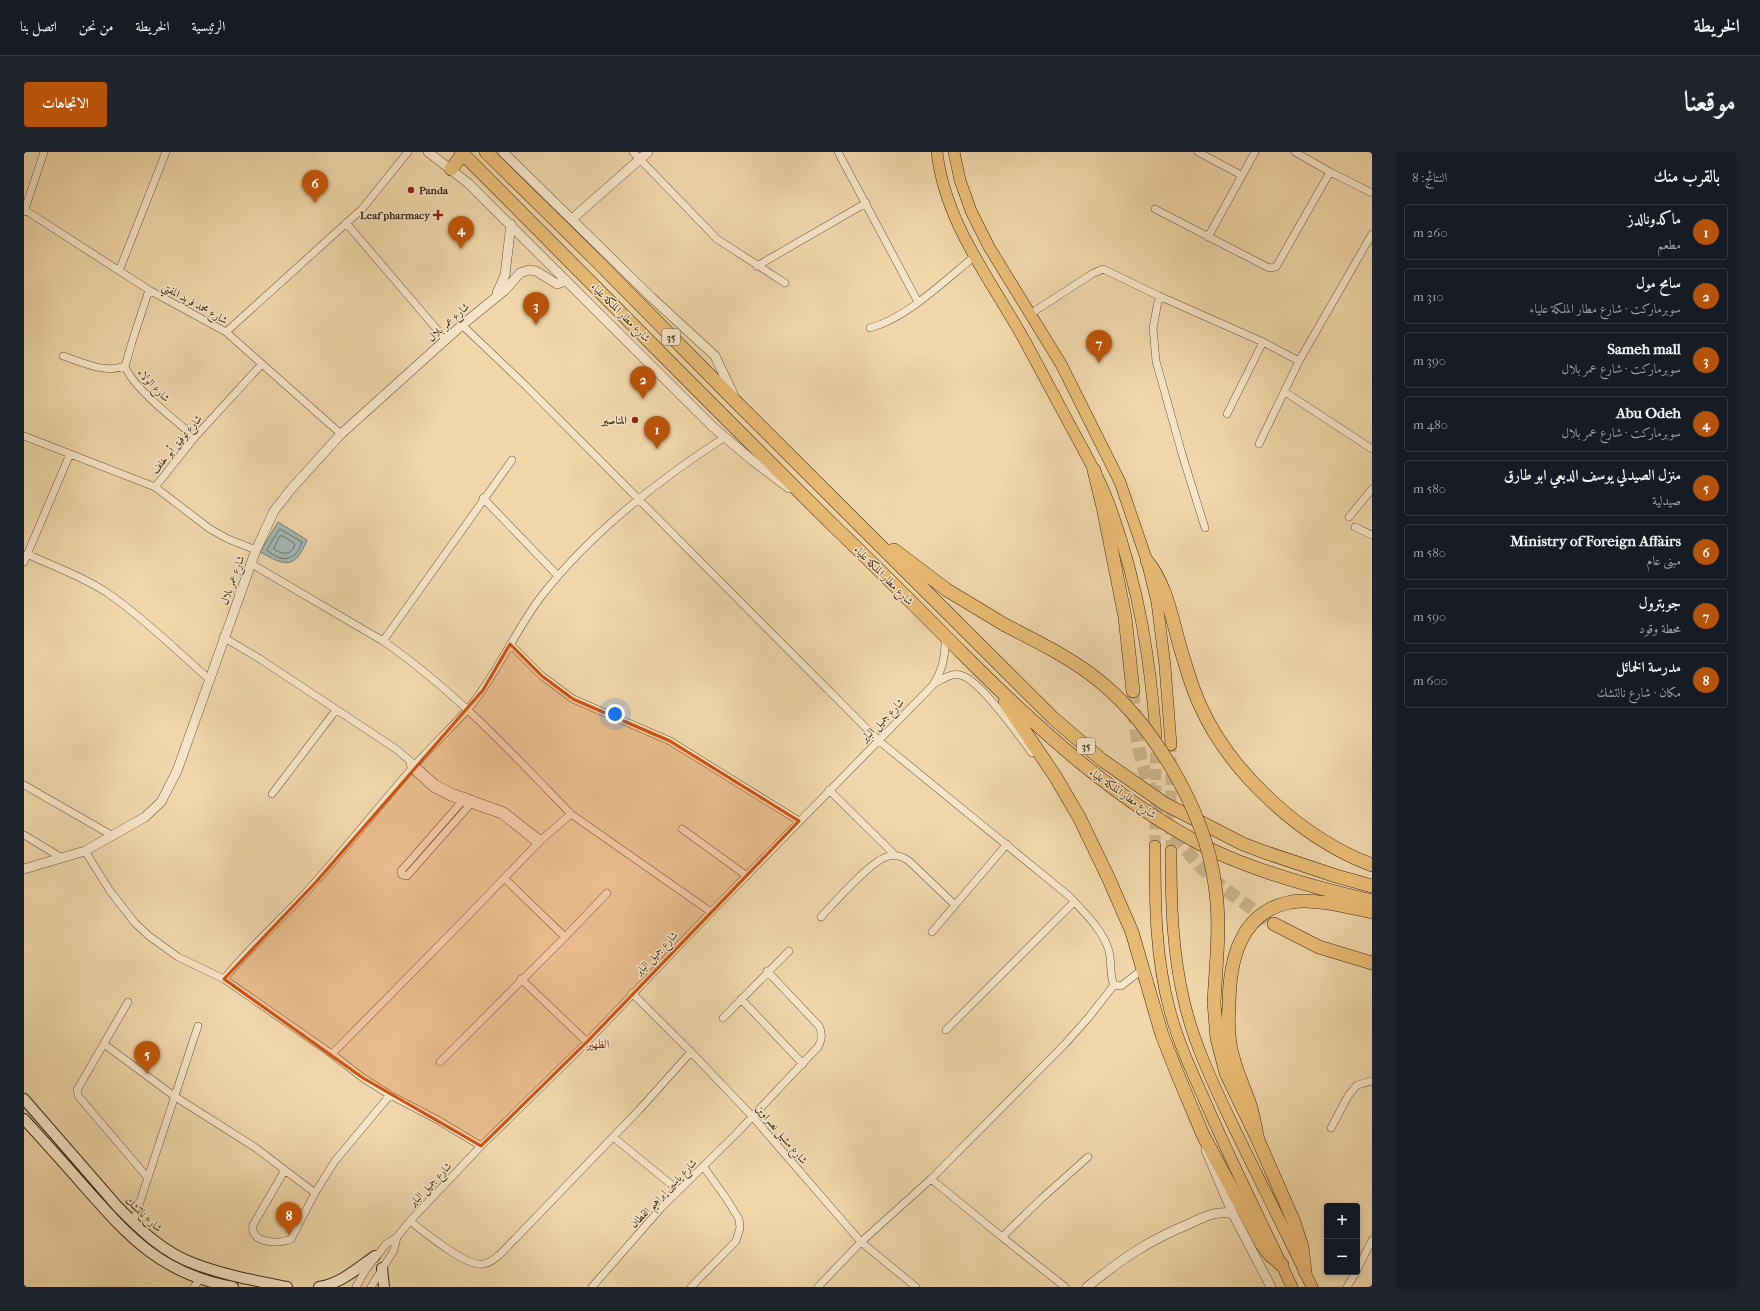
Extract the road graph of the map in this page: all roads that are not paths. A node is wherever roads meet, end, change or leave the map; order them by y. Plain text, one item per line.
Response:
1 (44, 152) edge
2 (166, 152) edge
3 (402, 152) edge
4 (408, 152) edge
5 (428, 152) edge
6 (633, 152) edge
7 (648, 152) edge
8 (838, 152) edge
9 (937, 152) edge
10 (954, 152) edge
11 (1198, 152) edge
12 (1255, 152) edge
13 (1295, 152) edge
14 (462, 153) edge
15 (495, 154) edge
16 (641, 159) junction
17 (450, 169) junction
18 (1330, 172) junction
19 (1241, 175) junction
20 (1372, 193) edge
21 (866, 202) junction
22 (1155, 209) dead end
23 (24, 211) edge
24 (359, 212) junction
25 (572, 219) junction
26 (346, 224) junction
27 (511, 224) junction
28 (1372, 234) edge
29 (1208, 236) junction
30 (975, 256) junction
31 (602, 257) junction
32 (756, 266) junction
33 (119, 271) junction
34 (566, 281) junction
35 (785, 283) dead end
36 (149, 290) junction
37 (495, 296) junction
38 (1159, 296) junction
39 (918, 302) junction
40 (1030, 314) junction
41 (462, 325) junction
42 (870, 328) dead end
43 (226, 332) junction
44 (446, 340) junction
45 (1263, 342) junction
46 (63, 356) dead end
47 (1299, 361) junction
48 (261, 364) junction
49 (125, 366) junction
50 (1285, 392) junction
51 (738, 404) junction
52 (1227, 414) dead end
53 (341, 434) junction
54 (24, 436) edge
55 (195, 437) junction
56 (725, 437) junction
57 (1258, 444) dead end
58 (1372, 449) edge
59 (70, 454) junction
60 (512, 460) dead end
61 (1094, 470) junction
62 (155, 487) junction
63 (1372, 489) edge
64 (483, 498) junction
65 (638, 499) junction
66 (809, 501) junction
67 (1349, 517) dead end
68 (856, 522) junction
69 (1355, 527) dead end
70 (1205, 528) dead end
71 (1372, 535) edge
72 (256, 550) junction
73 (27, 554) junction
74 (1147, 561) junction
75 (24, 562) edge
76 (250, 563) junction
77 (558, 576) junction
78 (945, 636) junction
79 (223, 637) junction
80 (383, 641) junction
81 (510, 644) junction
82 (209, 679) junction
83 (993, 684) junction
84 (933, 685) junction
85 (1133, 691) tunnel mouth
86 (468, 709) junction
87 (336, 710) junction
88 (1156, 736) tunnel mouth
89 (878, 740) junction
90 (1171, 745) tunnel mouth
91 (414, 767) junction
92 (24, 785) edge
93 (829, 790) junction
94 (272, 794) dead end
95 (465, 799) junction
96 (472, 802) junction
97 (1071, 802) junction
98 (571, 814) junction
99 (799, 821) junction
100 (682, 828) dead end
101 (24, 835) edge
102 (113, 836) junction
103 (539, 842) junction
104 (1007, 844) junction
105 (1155, 846) tunnel mouth
106 (85, 851) junction
107 (1171, 851) tunnel mouth
108 (896, 856) junction
109 (62, 858) junction
110 (410, 860) junction
111 (417, 865) junction
112 (1372, 865) edge
113 (24, 869) edge
114 (747, 876) junction
115 (504, 878) junction
116 (1372, 886) edge
117 (607, 893) dead end
118 (1372, 901) edge
119 (1074, 902) junction
120 (955, 904) junction
121 (710, 912) junction
122 (1372, 912) edge
123 (821, 917) dead end
124 (1274, 924) tunnel mouth
125 (932, 932) dead end
126 (565, 937) junction
127 (789, 951) dead end
128 (1372, 963) edge
129 (1143, 969) junction
130 (767, 971) junction
131 (224, 979) junction
132 (521, 979) junction
133 (1114, 985) junction
134 (632, 993) junction
135 (741, 999) junction
136 (128, 1002) dead end
137 (724, 1018) dead end
138 (198, 1026) dead end
139 (946, 1030) dead end
140 (587, 1042) junction
141 (104, 1044) junction
142 (691, 1052) junction
143 (332, 1054) junction
144 (440, 1062) dead end
145 (803, 1064) junction
146 (1372, 1081) edge
147 (174, 1096) junction
148 (390, 1096) junction
149 (24, 1099) edge
150 (752, 1116) junction
151 (24, 1119) edge
152 (1331, 1128) dead end
153 (1203, 1135) junction
154 (613, 1137) junction
155 (1258, 1140) junction
156 (481, 1146) junction
157 (1088, 1157) dead end
158 (703, 1166) junction
159 (285, 1170) junction
160 (148, 1178) junction
161 (931, 1179) junction
162 (678, 1190) junction
163 (315, 1193) junction
164 (1224, 1194) junction
165 (1232, 1214) junction
166 (1203, 1217) junction
167 (410, 1221) junction
168 (133, 1223) junction
169 (397, 1237) junction
170 (1002, 1237) junction
171 (1372, 1240) edge
172 (861, 1242) junction
173 (375, 1256) junction
174 (1360, 1263) edge
175 (1282, 1265) junction
176 (382, 1268) junction
177 (1305, 1272) junction
178 (1354, 1275) edge
179 (201, 1278) junction
180 (194, 1287) edge
181 (233, 1287) edge
182 (287, 1287) edge
183 (319, 1287) edge
184 (356, 1287) edge
185 (371, 1287) edge
186 (384, 1287) edge
187 (592, 1287) edge
188 (691, 1287) edge
189 (818, 1287) edge
190 (916, 1287) edge
191 (1065, 1287) edge
192 (1087, 1287) edge
193 (1271, 1287) edge
194 (1292, 1287) edge
195 (1312, 1287) edge
196 (1346, 1287) edge

1 - 23 street
2 - 33 street
3 - 24 street
4 - 24 street
5 - 17 street
6 - 16 street
7 - 16 street
8 - 21 street
9 - 30 main road
10 - 40 main road
11 - 19 street
12 - 19 street
13 - 18 street
14 - 17 highway
14 - 66 highway, شارع مطار الملكة علياء / 35
15 - 25 street
15 - 31 highway, شارع مطار الملكة علياء / 35
16 - 25 street
16 - 32 street
17 - 27 street
18 - 20 street
18 - 29 street
19 - 29 street
21 - 32 street
21 - 39 street
22 - 29 street
23 - 33 street, شارع محمد فريد المفتي
24 - 26 street
25 - 31 street
26 - 43 street
26 - 44 street
27 - 34 street
27 - 37 street, شارع عمر بلال
28 - 47 street
30 - 39 street
30 - 61 main road
31 - 51 highway, شارع مطار الملكة علياء / 35
31 - 51 street
32 - 35 street
33 - 36 street, شارع محمد فريد المفتي
34 - 37 street, شارع عمر بلال
34 - 56 street
36 - 43 street, شارع محمد فريد المفتي
36 - 49 street, شارع الولاء
37 - 41 street, شارع عمر بلال
38 - 40 street
38 - 45 street
38 - 70 street
39 - 42 street
40 - 74 main road
41 - 44 street, شارع عمر بلال
41 - 65 street
43 - 48 street, شارع محمد فريد المفتي
44 - 53 street, شارع عمر بلال
45 - 47 street
45 - 52 street
46 - 49 street
47 - 50 street
48 - 53 street, شارع محمد فريد المفتي
48 - 55 street, شارع توفيق أبو خلف
49 - 55 street, شارع الولاء
50 - 57 street
50 - 58 street
51 - 68 highway, شارع مطار الملكة علياء / 35
53 - 72 street, شارع عمر بلال
54 - 59 street, شارع توفيق أبو خلف
55 - 62 street, شارع توفيق أبو خلف
56 - 65 street
56 - 66 street
59 - 62 street, شارع توفيق أبو خلف
59 - 73 street
60 - 64 street
61 - 85 highway
61 - 88 main road
62 - 72 street
63 - 67 street
64 - 77 street
64 - 80 street
65 - 77 street
65 - 89 street
66 - 78 highway, شارع مطار الملكة علياء / 35
68 - 116 highway, شارع مطار الملكة علياء / 35
68 - 155 highway, bridge
69 - 71 street
72 - 76 street, شارع عمر بلال
73 - 75 street
73 - 82 street
74 - 90 main road
74 - 112 highway
76 - 79 street, شارع عمر بلال
76 - 80 street
77 - 81 street
78 - 83 highway, شارع مطار الملكة علياء / 35
78 - 84 street, شارع جميل الباير
79 - 82 street, شارع عمر بلال
79 - 87 street
80 - 86 street
81 - 86 street
81 - 99 street
82 - 102 street, شارع عمر بلال
83 - 97 highway
83 - 118 highway, شارع مطار الملكة علياء / 35
84 - 89 street, شارع جميل الباير
84 - 97 street, شارع جميل الباير
86 - 91 street
86 - 98 street
87 - 91 street
87 - 94 street
89 - 93 street, شارع جميل الباير
89 - 104 street
91 - 95 street
91 - 131 street
92 - 102 street
93 - 99 street, شارع جميل الباير
93 - 108 street
95 - 96 street
95 - 110 street
96 - 103 street
96 - 111 street
97 - 129 highway
98 - 103 street
98 - 121 street
99 - 114 street, شارع جميل الباير
100 - 114 street
101 - 109 street
102 - 106 street, شارع عمر بلال
103 - 115 street
104 - 119 street
104 - 120 street
105 - 175 main road
106 - 109 street, شارع عمر بلال
106 - 131 street
107 - 177 main road
108 - 120 street
108 - 123 street
109 - 113 street, شارع عمر بلال
110 - 111 street
110 - 111 street
114 - 121 street, شارع جميل الباير
115 - 126 street
115 - 143 street
117 - 126 street
119 - 133 street
119 - 139 street
120 - 125 street
121 - 134 street, شارع جميل الباير
122 - 155 highway
124 - 128 highway
126 - 132 street
127 - 130 street
129 - 133 street
129 - 153 highway
130 - 135 street
130 - 145 street, شارع ياسين إبراهيم القطان
131 - 143 street
132 - 140 street
132 - 144 street
133 - 161 street
134 - 140 street, شارع جميل الباير
134 - 142 street, شارع مشيل نصراوين
135 - 137 street
135 - 145 street
136 - 141 street
138 - 147 street
140 - 156 street, شارع جميل الباير
141 - 147 street
141 - 160 street
142 - 150 street, شارع مشيل نصراوين
142 - 154 street
143 - 148 street
145 - 150 street, شارع ياسين إبراهيم القطان
146 - 152 street
147 - 159 street
147 - 160 street
148 - 156 street
148 - 163 street
149 - 168 main road, شارع نالتشك
150 - 158 street, شارع ياسين إبراهيم القطان
150 - 172 street, شارع مشيل نصراوين
151 - 179 main road
153 - 164 street
153 - 175 highway
154 - 162 street
154 - 167 street
155 - 177 highway
156 - 167 street, شارع جميل الباير
157 - 170 street
158 - 162 street, شارع ياسين إبراهيم القطان
158 - 188 street
159 - 163 street
159 - 163 street
160 - 168 street
161 - 170 street
161 - 172 street
162 - 187 street, شارع ياسين إبراهيم القطان
164 - 165 street
164 - 166 street
165 - 166 street
165 - 193 street
166 - 192 street
167 - 169 street, شارع جميل الباير
168 - 182 main road, شارع نالتشك
169 - 173 street, شارع جميل الباير
169 - 176 street, شارع جميل الباير
170 - 191 street
171 - 174 street
172 - 189 street
172 - 190 street, شارع مشيل نصراوين
173 - 183 main road
173 - 184 street, شارع جميل الباير
175 - 194 main road
176 - 185 street, شارع جميل الباير
176 - 186 main road
177 - 195 main road
178 - 196 street
179 - 180 street
179 - 181 main road

